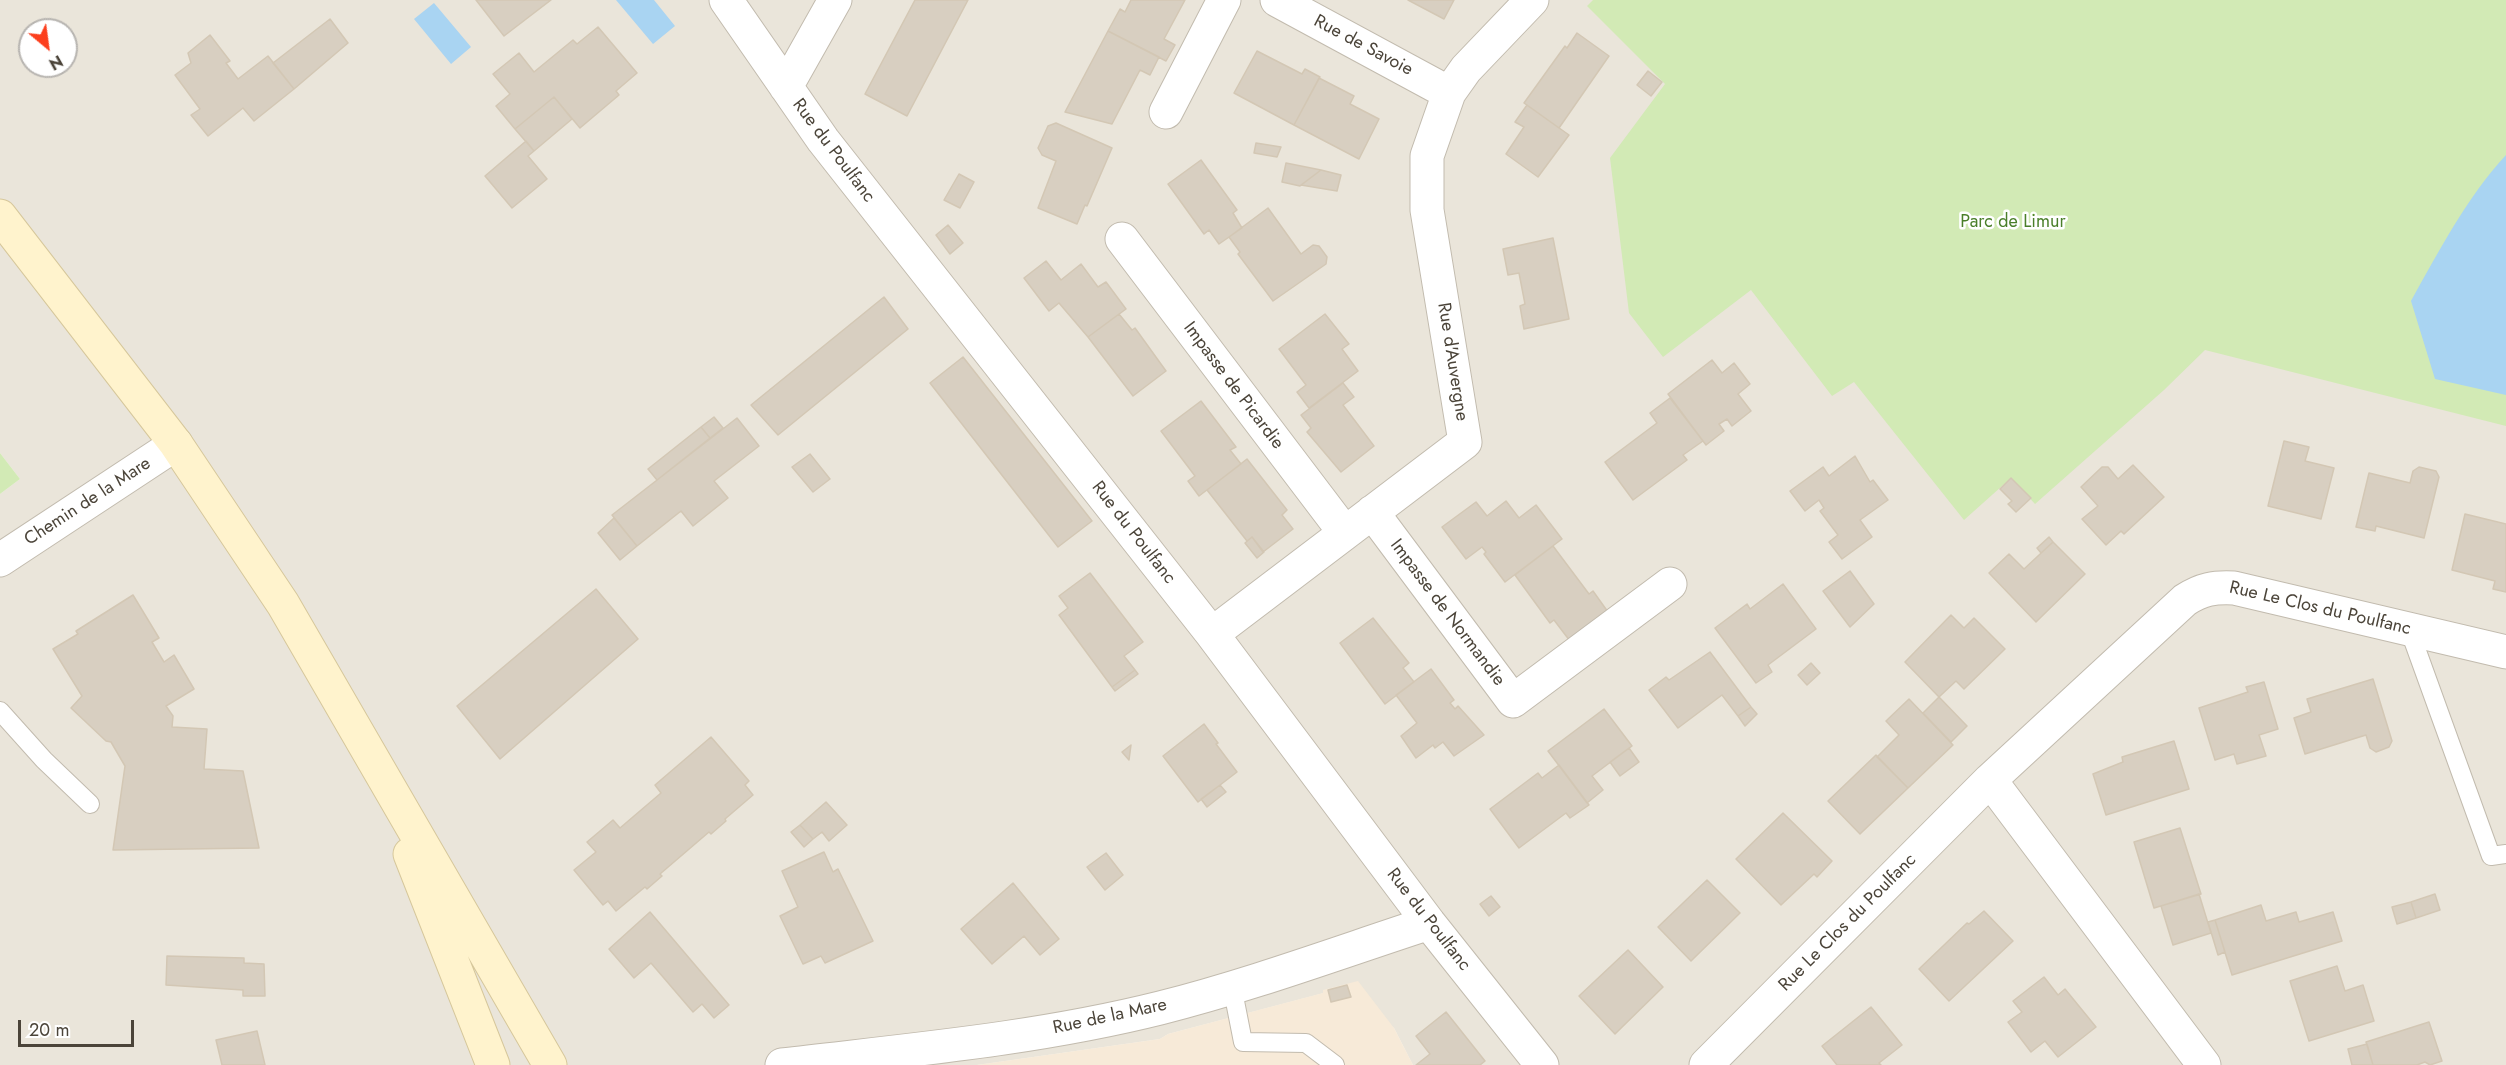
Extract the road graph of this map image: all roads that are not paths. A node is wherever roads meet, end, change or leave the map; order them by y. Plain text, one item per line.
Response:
1 (726, 0) edge
2 (835, 0) edge
3 (1224, 0) edge
4 (1277, 0) edge
5 (1532, 0) edge
6 (786, 87) junction
7 (1449, 93) junction
8 (1166, 112) dead end
9 (0, 216) edge
10 (1122, 239) dead end
11 (176, 444) junction
12 (1372, 512) junction
13 (1345, 533) junction
14 (0, 560) edge
15 (1670, 584) dead end
16 (2409, 629) junction
17 (1212, 634) junction
18 (2506, 652) edge
19 (0, 711) edge
20 (370, 752) junction
21 (1990, 780) junction
22 (90, 804) dead end
23 (2506, 854) edge
24 (1429, 923) junction
25 (1232, 986) junction
26 (493, 1065) edge
27 (550, 1065) edge
28 (782, 1065) edge
29 (1335, 1065) edge
30 (1542, 1065) edge
31 (1706, 1065) edge
32 (2204, 1065) edge

1 - 6 street, Rue du Poulfanc
2 - 6 street
3 - 8 street
4 - 7 street, Rue de Savoie
5 - 7 street, Rue d'Auvergne
6 - 17 street, Rue du Poulfanc
7 - 12 street, Rue d'Auvergne
9 - 11 main road
10 - 13 street, Impasse de Picardie
11 - 14 street, Chemin de la Mare
11 - 20 main road
12 - 13 street, Rue d'Auvergne
12 - 15 street, Impasse de Normandie
13 - 17 street, Rue d'Auvergne
16 - 18 street, Rue Le Clos du Poulfanc
16 - 21 street, Rue Le Clos du Poulfanc
16 - 23 lane
17 - 24 street, Rue du Poulfanc
19 - 22 lane
20 - 26 main road
20 - 27 main road
21 - 31 street, Rue Le Clos du Poulfanc
21 - 32 street
24 - 25 street, Rue de la Mare
24 - 30 street, Rue du Poulfanc
25 - 28 street, Rue de la Mare
25 - 29 lane

